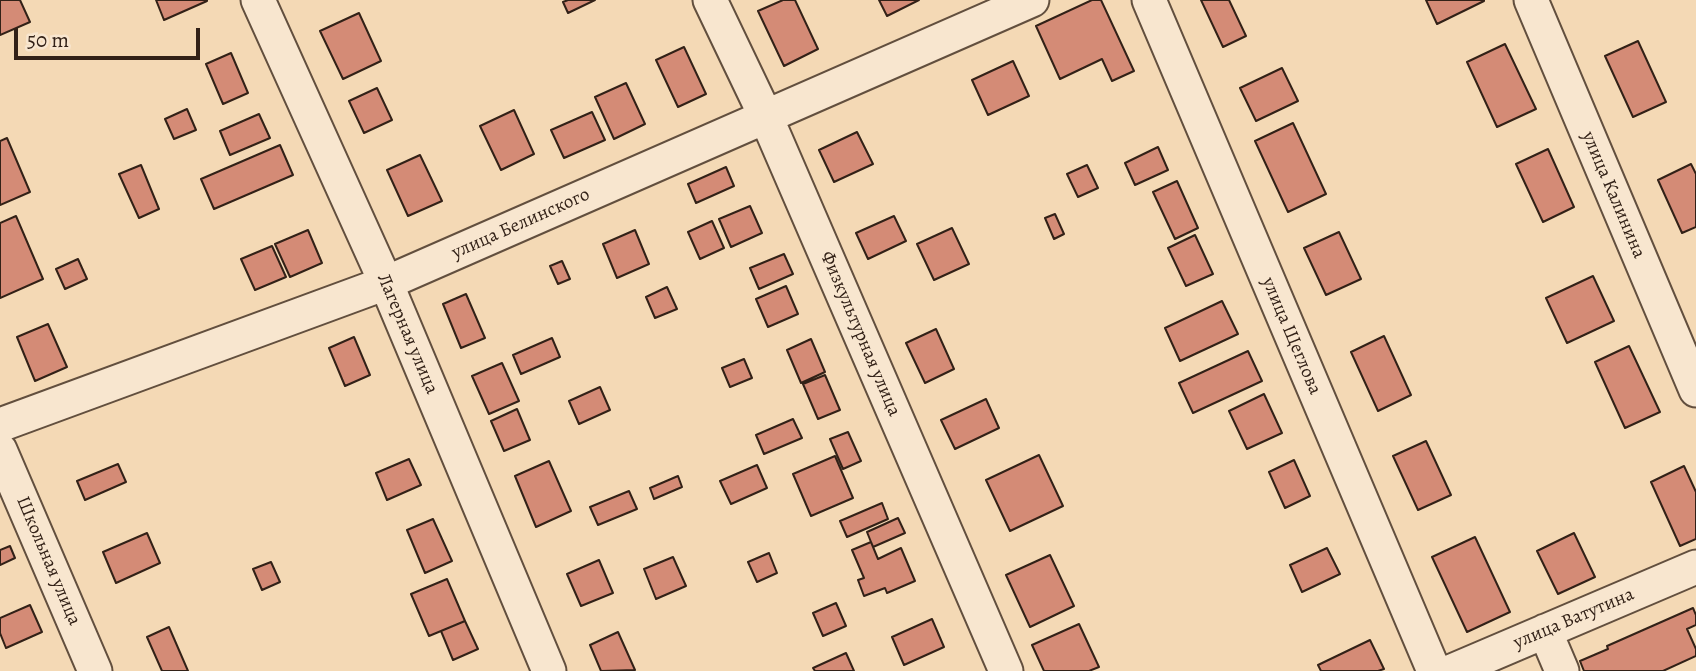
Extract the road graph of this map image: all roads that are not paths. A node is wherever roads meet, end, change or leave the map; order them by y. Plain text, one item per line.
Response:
1 (258, 0) edge
2 (710, 0) edge
3 (1032, 0) edge
4 (1149, 0) edge
5 (1531, 0) edge
6 (766, 117) junction
7 (386, 283) junction
8 (1696, 390) edge
9 (0, 425) edge
10 (0, 450) edge
11 (1693, 578) edge
12 (1545, 631) junction
13 (95, 671) edge
14 (549, 671) edge
15 (1006, 671) edge
16 (1434, 671) edge
17 (1452, 671) edge
18 (1562, 671) edge

1 - 7 street, Лагерная улица
2 - 6 street, Физкультурная улица
3 - 6 street, улица Белинского
4 - 16 street, улица Щеглова
5 - 8 street, улица Калинина
6 - 7 street, улица Белинского
6 - 15 street, Физкультурная улица
7 - 9 street, улица Белинского
7 - 14 street, Лагерная улица
10 - 13 street, Школьная улица
11 - 12 street, улица Ватутина
12 - 17 street, улица Ватутина
12 - 18 street

